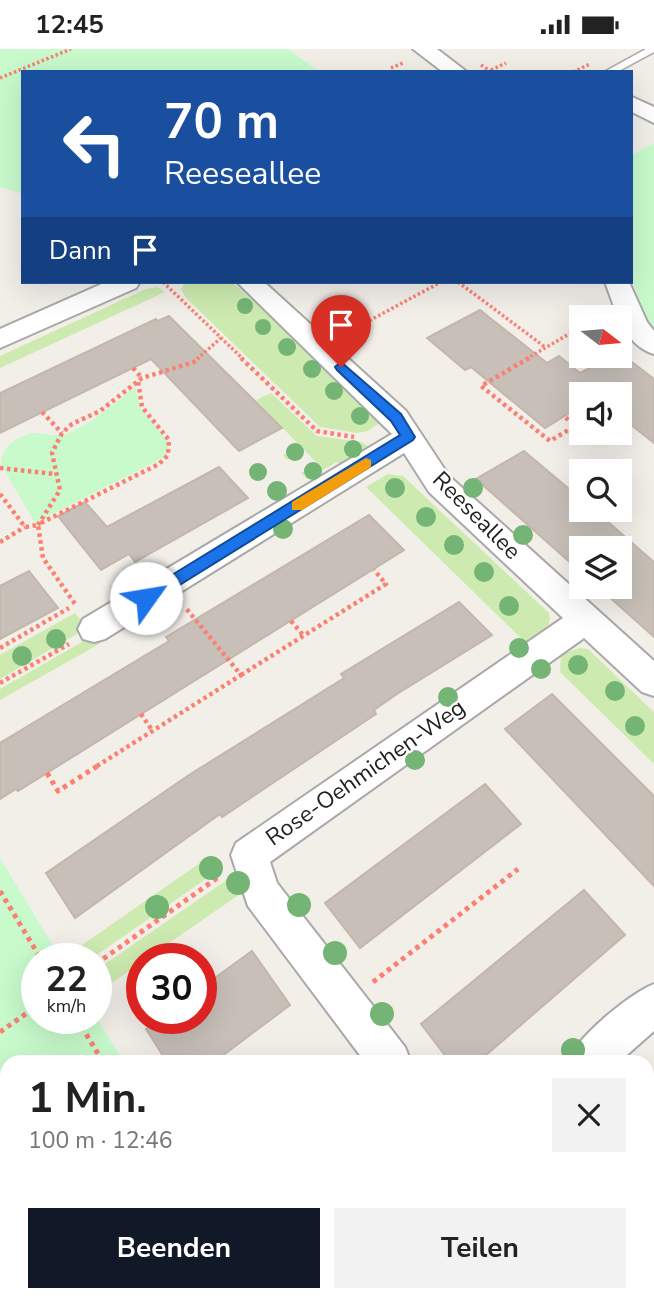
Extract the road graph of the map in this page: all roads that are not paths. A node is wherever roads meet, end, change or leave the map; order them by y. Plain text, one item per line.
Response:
1 (653, 49) edge
2 (415, 55) edge
3 (452, 70) edge
4 (613, 70) edge
5 (633, 104) edge
6 (654, 116) edge
7 (123, 284) edge
8 (251, 284) edge
9 (618, 284) edge
10 (0, 339) edge
11 (654, 345) edge
12 (397, 444) junction
13 (586, 619) junction
14 (94, 629) road end
15 (654, 682) edge
16 (654, 1004) edge
17 (385, 1055) edge
18 (596, 1055) edge

1 - 4 lane
2 - 3 street
5 - 6 street
7 - 10 street
8 - 12 street, Reeseallee
9 - 11 street
12 - 13 street, Reeseallee
12 - 14 street
13 - 15 street, Reeseallee
13 - 17 street, Rose-Oehmichen-Weg
16 - 18 street

